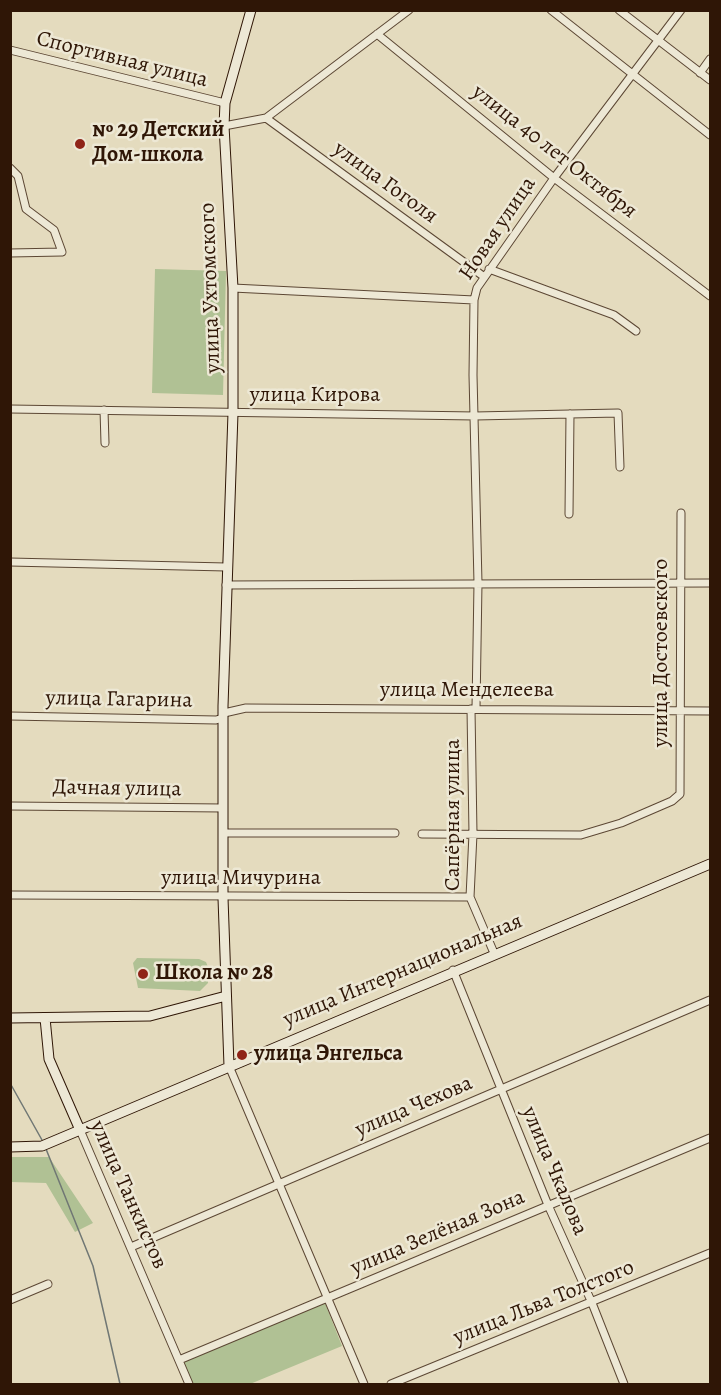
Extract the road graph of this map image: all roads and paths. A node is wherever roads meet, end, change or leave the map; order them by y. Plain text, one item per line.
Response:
1 (251, 10) edge
2 (551, 10) edge
3 (619, 10) edge
4 (681, 10) edge
5 (405, 11) edge
6 (377, 34) junction
7 (659, 41) junction
8 (10, 50) edge
9 (711, 59) edge
10 (700, 73) junction
11 (633, 75) junction
12 (711, 80) edge
13 (225, 103) junction
14 (266, 118) junction
15 (224, 126) junction
16 (711, 135) edge
17 (10, 168) edge
18 (554, 178) junction
19 (10, 253) edge
20 (489, 269) junction
21 (483, 276) junction
22 (233, 288) junction
23 (711, 296) edge
24 (474, 300) junction
25 (636, 331) dead end
26 (10, 409) edge
27 (104, 410) junction
28 (233, 413) junction
29 (570, 414) junction
30 (475, 416) junction
31 (105, 443) dead end
32 (620, 467) dead end
33 (681, 513) dead end
34 (569, 514) dead end
35 (10, 562) edge
36 (226, 567) junction
37 (682, 582) junction
38 (711, 583) edge
39 (478, 584) junction
40 (226, 585) junction
41 (474, 708) junction
42 (679, 711) junction
43 (711, 711) edge
44 (224, 714) junction
45 (10, 716) edge
46 (10, 806) edge
47 (223, 808) junction
48 (224, 832) junction
49 (395, 833) dead end
50 (422, 834) dead end
51 (473, 834) junction
52 (711, 864) edge
53 (10, 895) edge
54 (470, 897) junction
55 (223, 898) junction
56 (494, 953) junction
57 (453, 970) junction
58 (226, 996) junction
59 (711, 1000) edge
60 (10, 1018) edge
61 (45, 1018) junction
62 (229, 1066) junction
63 (501, 1090) junction
64 (80, 1130) junction
65 (711, 1138) edge
66 (10, 1147) edge
67 (279, 1183) junction
68 (548, 1205) junction
69 (131, 1247) junction
70 (711, 1254) edge
71 (48, 1284) dead end
72 (328, 1299) junction
73 (10, 1300) edge
74 (592, 1303) junction
75 (179, 1360) junction
76 (189, 1384) edge
77 (364, 1384) edge
78 (391, 1384) edge
79 (624, 1384) edge

1 - 13 main road, улица Ухтомского
2 - 11 street
3 - 7 street
4 - 7 street, Новая улица
5 - 6 street
6 - 14 street
6 - 18 street, улица 40 лет Октября
7 - 10 street
7 - 11 street, Новая улица
8 - 13 street, Спортивная улица
9 - 10 street
10 - 12 street
11 - 16 street
11 - 18 street, Новая улица
13 - 15 main road, улица Ухтомского
14 - 15 street
14 - 21 street, улица Гоголя
15 - 22 main road, улица Ухтомского
17 - 19 street
18 - 20 street, Новая улица
18 - 23 street, улица 40 лет Октября
20 - 21 street, Новая улица
20 - 25 street
21 - 24 street, Новая улица
22 - 24 street
22 - 28 main road, улица Ухтомского
24 - 30 street, Новая улица
26 - 27 street, улица Кирова
27 - 28 street, улица Кирова
27 - 31 street
28 - 30 street, улица Кирова
28 - 36 main road, улица Ухтомского
29 - 30 street, улица Кирова
29 - 32 street, улица Кирова
29 - 34 street
30 - 39 street, Новая улица
33 - 37 street, улица Достоевского
35 - 36 street
36 - 40 main road
37 - 38 street
37 - 39 street
37 - 42 street, улица Достоевского
39 - 40 street
39 - 41 street, Сапёрная улица
40 - 44 main road
41 - 42 street, улица Менделеева
41 - 44 street, улица Менделеева
41 - 51 street, Сапёрная улица
42 - 43 street, улица Менделеева
42 - 51 street, улица Достоевского
44 - 45 street, улица Гагарина
44 - 47 main road
46 - 47 street, Дачная улица
47 - 48 main road
48 - 49 street
48 - 55 main road
50 - 51 street
51 - 54 street, Сапёрная улица
52 - 56 main road, улица Интернациональная
53 - 55 street, улица Мичурина
54 - 55 street, улица Мичурина
54 - 56 street, Сапёрная улица
55 - 58 main road
56 - 57 main road, улица Интернациональная
57 - 62 main road, улица Интернациональная
57 - 63 street, улица Чкалова
58 - 61 main road
58 - 62 main road
59 - 63 street, улица Чехова
60 - 61 main road
61 - 64 main road, улица Танкистов
62 - 64 main road, улица Интернациональная
62 - 67 street
63 - 67 street, улица Чехова
63 - 68 street, улица Чкалова
64 - 66 main road, улица Интернациональная
64 - 69 street, улица Танкистов
65 - 68 street, улица Зелёная Зона
67 - 69 street, улица Чехова
67 - 72 street
68 - 72 street, улица Зелёная Зона
68 - 74 street, улица Чкалова
69 - 75 street, улица Танкистов
70 - 74 street, улица Льва Толстого
71 - 73 street
72 - 75 street, улица Зелёная Зона
72 - 77 street
74 - 78 street, улица Льва Толстого
74 - 79 street, улица Чкалова
75 - 76 street, улица Танкистов

